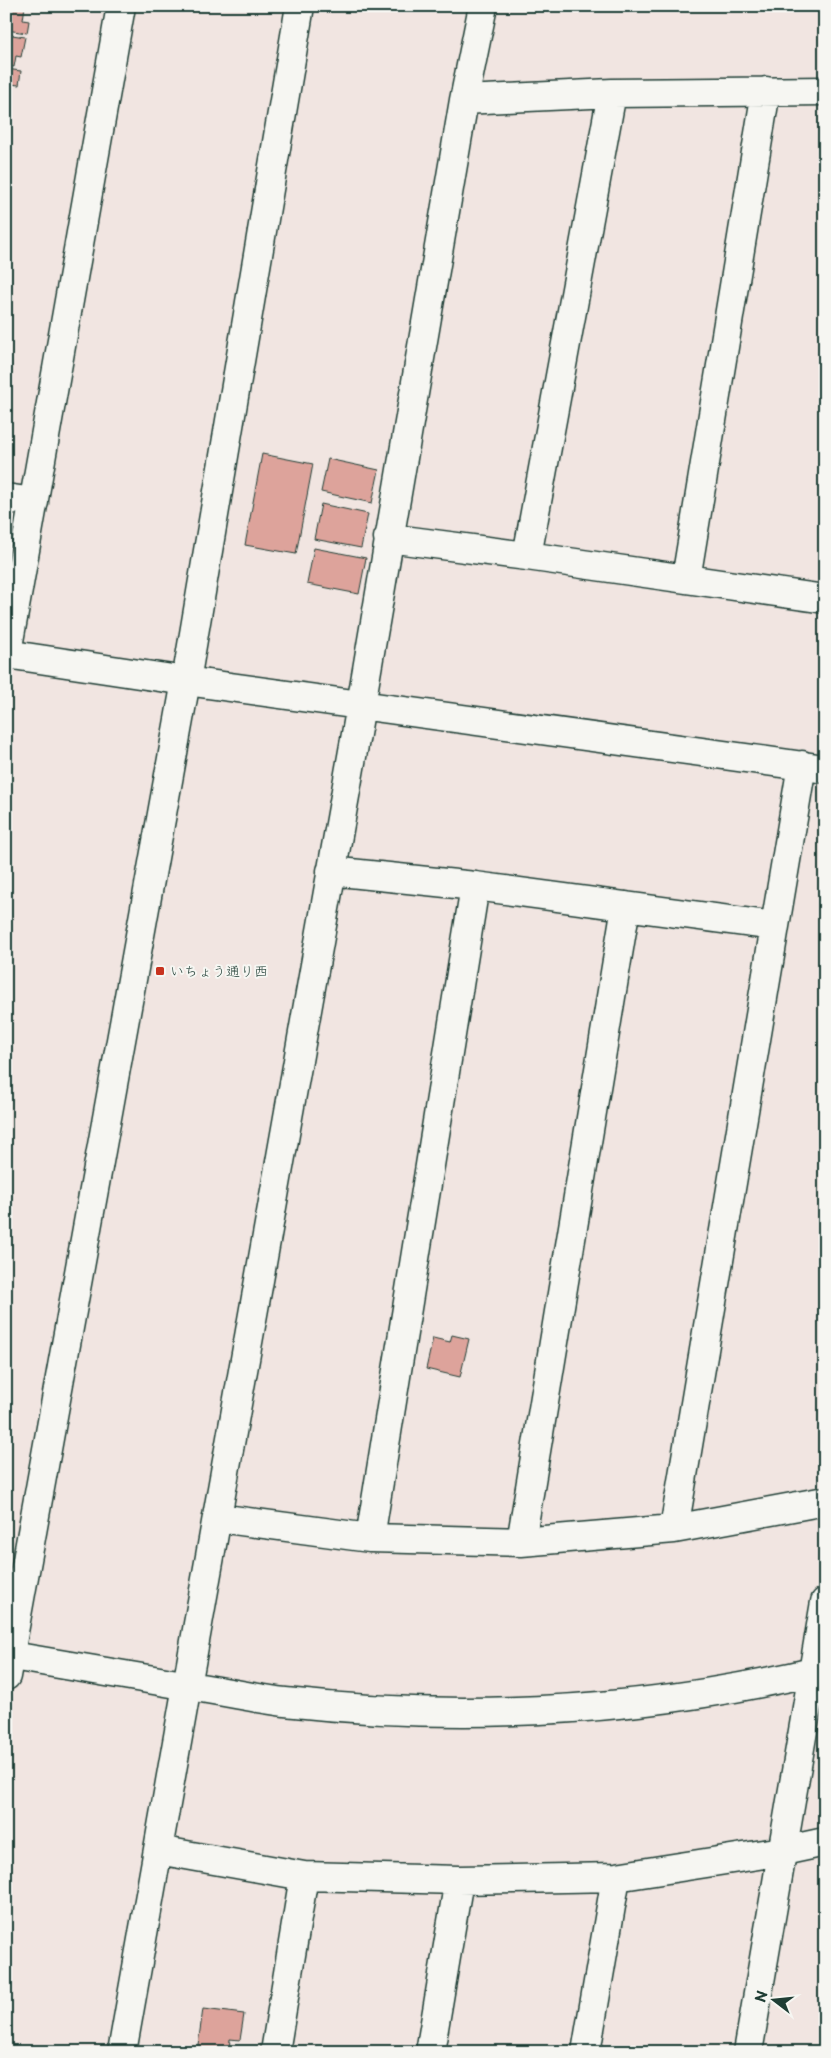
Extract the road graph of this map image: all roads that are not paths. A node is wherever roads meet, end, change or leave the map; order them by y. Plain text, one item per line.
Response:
1 (121, 6) edge
2 (300, 6) edge
3 (483, 6) edge
4 (825, 91) edge
5 (766, 92) junction
6 (612, 93) junction
7 (464, 100) junction
8 (6, 498) edge
9 (34, 502) junction
10 (388, 538) junction
11 (527, 556) junction
12 (686, 579) junction
13 (825, 599) edge
14 (6, 655) edge
15 (186, 681) junction
16 (360, 705) junction
17 (813, 767) edge
18 (332, 871) junction
19 (475, 886) junction
20 (626, 906) junction
21 (775, 926) junction
22 (825, 1501) edge
23 (218, 1518) junction
24 (674, 1529) junction
25 (370, 1538) junction
26 (521, 1542) junction
27 (825, 1602) edge
28 (7, 1662) edge
29 (818, 1671) edge
30 (186, 1686) junction
31 (825, 1842) edge
32 (158, 1850) junction
33 (782, 1851) junction
34 (304, 1876) junction
35 (616, 1877) junction
36 (460, 1880) junction
37 (122, 2052) edge
38 (275, 2052) edge
39 (430, 2052) edge
40 (586, 2052) edge
41 (748, 2052) edge

1 - 9 street
2 - 15 street
3 - 7 street
4 - 5 street
5 - 6 street
5 - 12 street
6 - 7 street
6 - 11 street
7 - 10 street
8 - 9 street
9 - 14 street
10 - 11 street
10 - 16 street
11 - 12 street
12 - 13 street
14 - 15 street
15 - 16 street
15 - 28 street
16 - 17 street
16 - 18 street
17 - 21 street
18 - 19 street
18 - 23 street
19 - 20 street
19 - 25 street
20 - 21 street
20 - 26 street
21 - 24 street
22 - 24 street
23 - 25 street
23 - 30 street
24 - 26 street
25 - 26 street
27 - 29 street
28 - 30 street
29 - 30 street
29 - 33 street
30 - 32 street
31 - 33 street
32 - 34 street
32 - 37 street
33 - 35 street
33 - 41 street
34 - 36 street
34 - 38 street
35 - 36 street
35 - 40 street
36 - 39 street

